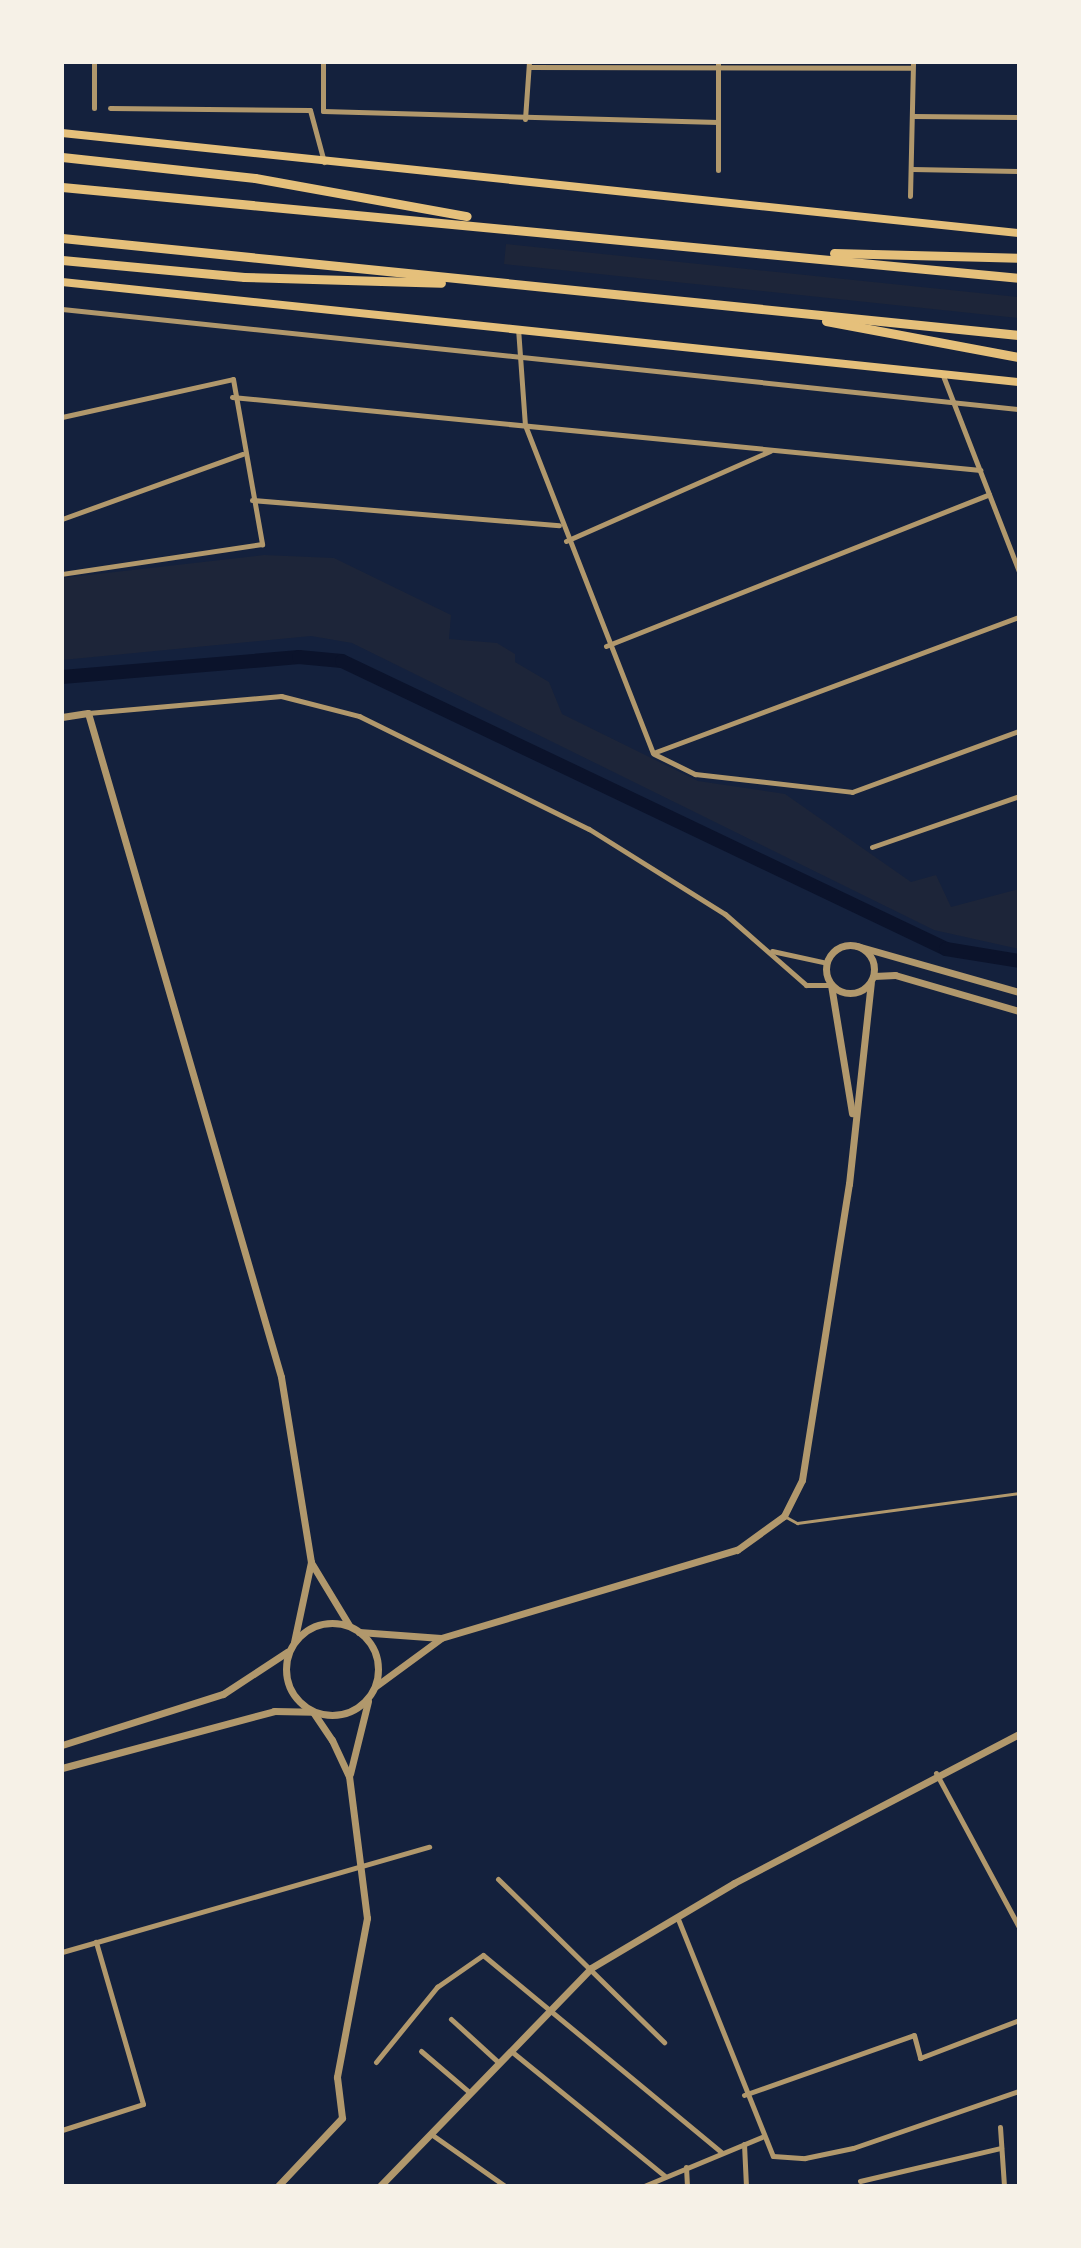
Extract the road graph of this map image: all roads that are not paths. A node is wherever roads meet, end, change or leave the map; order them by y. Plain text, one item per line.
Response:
1 (94, 62) edge
2 (323, 62) edge
3 (529, 64) edge
4 (718, 65) edge
5 (912, 65) edge
6 (94, 108) dead end
7 (110, 108) dead end
8 (913, 116) junction
9 (1019, 117) edge
10 (525, 119) junction
11 (718, 122) junction
12 (62, 133) edge
13 (62, 157) edge
14 (324, 162) junction
15 (912, 169) junction
16 (718, 170) dead end
17 (1019, 171) edge
18 (62, 187) edge
19 (910, 196) dead end
20 (521, 226) junction
21 (1019, 233) edge
22 (62, 238) edge
23 (760, 251) junction
24 (1019, 258) edge
25 (62, 260) edge
26 (1019, 278) edge
27 (62, 282) edge
28 (513, 284) junction
29 (62, 309) edge
30 (767, 310) junction
31 (518, 327) junction
32 (1019, 335) edge
33 (1019, 357) edge
34 (521, 360) junction
35 (941, 372) junction
36 (1019, 382) edge
37 (232, 397) junction
38 (953, 403) junction
39 (1019, 409) edge
40 (62, 417) edge
41 (525, 425) junction
42 (771, 451) junction
43 (243, 454) junction
44 (980, 470) junction
45 (989, 494) junction
46 (252, 500) junction
47 (62, 519) edge
48 (559, 525) junction
49 (566, 541) junction
50 (1019, 572) edge
51 (62, 574) edge
52 (1019, 617) edge
53 (606, 646) junction
54 (88, 713) junction
55 (62, 717) edge
56 (1019, 731) edge
57 (653, 753) junction
58 (1019, 796) edge
59 (872, 847) dead end
60 (857, 946) junction
61 (771, 950) junction
62 (827, 963) junction
63 (872, 979) junction
64 (831, 985) junction
65 (1019, 992) edge
66 (1019, 1011) edge
67 (853, 1127) junction
68 (1019, 1493) edge
69 (784, 1516) junction
70 (311, 1562) junction
71 (350, 1626) junction
72 (359, 1632) junction
73 (441, 1638) junction
74 (294, 1642) junction
75 (289, 1651) junction
76 (374, 1687) junction
77 (369, 1696) junction
78 (313, 1712) junction
79 (1019, 1734) edge
80 (62, 1745) edge
81 (62, 1768) edge
82 (936, 1773) junction
83 (349, 1776) junction
84 (429, 1847) dead end
85 (365, 1865) junction
86 (498, 1879) dead end
87 (678, 1919) junction
88 (1019, 1927) edge
89 (96, 1942) junction
90 (62, 1952) edge
91 (591, 1968) junction
92 (546, 2008) junction
93 (451, 2019) dead end
94 (1019, 2020) edge
95 (664, 2042) dead end
96 (508, 2049) junction
97 (421, 2051) dead end
98 (497, 2061) junction
99 (376, 2062) dead end
100 (1019, 2091) edge
101 (469, 2092) junction
102 (744, 2095) junction
103 (1000, 2127) dead end
104 (62, 2130) edge
105 (431, 2134) junction
106 (764, 2136) junction
107 (744, 2144) junction
108 (1001, 2148) junction
109 (722, 2153) junction
110 (686, 2167) junction
111 (665, 2176) junction
112 (860, 2181) dead end
113 (278, 2186) edge
114 (380, 2186) edge
115 (505, 2186) edge
116 (644, 2186) edge
117 (687, 2186) edge
118 (746, 2186) edge
119 (1004, 2186) edge

1 - 6 street
2 - 10 street
3 - 4 street
3 - 10 street
4 - 5 street
4 - 11 street
5 - 8 street
7 - 14 street
8 - 9 street
8 - 15 street
10 - 11 street
11 - 16 street
12 - 14 main road
13 - 20 highway
14 - 21 main road
15 - 17 street
15 - 19 street
18 - 20 highway
20 - 23 highway
22 - 28 highway
23 - 24 highway
23 - 26 highway
25 - 28 highway
27 - 31 main road
28 - 30 highway
29 - 34 street
30 - 32 highway
30 - 33 highway
31 - 34 street
31 - 35 main road
34 - 38 street
34 - 41 street
35 - 36 main road
35 - 38 street
37 - 40 street
37 - 41 street
37 - 43 street
38 - 39 street
38 - 44 street
41 - 42 street
41 - 48 street
42 - 44 street
42 - 49 street
43 - 46 street
43 - 47 street
44 - 45 street
45 - 50 street
45 - 53 street
46 - 48 street
46 - 51 street
48 - 49 street
49 - 53 street
52 - 57 street
53 - 57 street
54 - 55 street
54 - 61 street
54 - 70 street
56 - 57 street
58 - 59 street
60 - 62 street
60 - 63 street
60 - 65 street
61 - 62 street
61 - 64 street
62 - 64 street
63 - 64 street
63 - 66 street
63 - 67 street
64 - 67 street
67 - 69 street
68 - 69 lane
69 - 73 street
70 - 71 street
70 - 74 street
71 - 72 street
71 - 74 street
72 - 73 street
72 - 76 street
73 - 76 street
74 - 75 street
75 - 78 street
75 - 80 street
76 - 77 street
77 - 78 street
77 - 83 street
78 - 81 street
78 - 83 street
79 - 82 street
82 - 87 street
82 - 88 street
83 - 85 street
84 - 85 street
85 - 89 street
85 - 113 street
86 - 91 street
87 - 91 street
87 - 102 street
89 - 90 street
89 - 104 street
91 - 92 street
91 - 95 street
92 - 96 street
92 - 99 street
92 - 109 street
93 - 98 street
94 - 102 street
96 - 98 street
96 - 111 street
97 - 101 street
98 - 101 street
100 - 106 street
101 - 105 street
102 - 106 street
103 - 108 street
105 - 114 street
105 - 115 street
106 - 107 street
107 - 109 street
107 - 118 street
108 - 112 street
108 - 119 street
109 - 110 street
110 - 111 street
110 - 117 street
111 - 116 street

